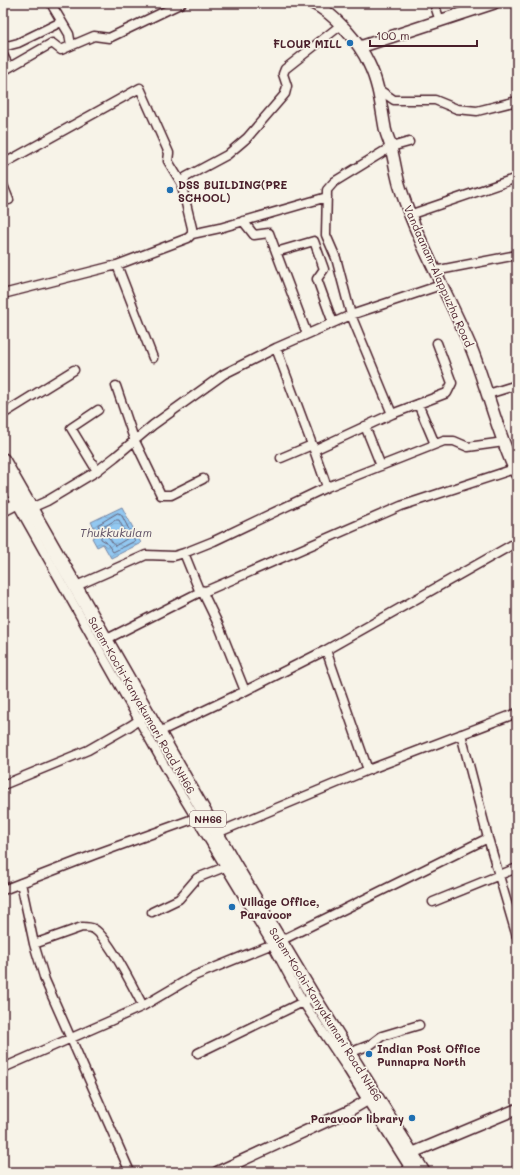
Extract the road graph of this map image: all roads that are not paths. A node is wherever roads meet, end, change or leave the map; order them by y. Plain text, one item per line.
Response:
1 (55, 3) edge
2 (182, 3) edge
3 (312, 3) edge
4 (434, 3) edge
5 (494, 3) edge
6 (440, 21) junction
7 (61, 22) junction
8 (341, 25) junction
9 (71, 45) junction
10 (3, 47) edge
11 (360, 47) junction
12 (3, 55) edge
13 (6, 69) edge
14 (378, 89) junction
15 (517, 101) edge
16 (409, 142) dead end
17 (391, 147) junction
18 (3, 164) edge
19 (517, 178) edge
20 (182, 184) junction
21 (3, 185) edge
22 (327, 197) junction
23 (9, 200) dead end
24 (409, 215) junction
25 (242, 221) junction
26 (192, 234) junction
27 (276, 252) junction
28 (517, 255) edge
29 (117, 265) junction
30 (434, 271) junction
31 (441, 285) junction
32 (3, 294) edge
33 (351, 315) junction
34 (333, 323) junction
35 (307, 334) junction
36 (437, 343) dead end
37 (276, 348) junction
38 (153, 358) dead end
39 (74, 370) dead end
40 (517, 385) edge
41 (116, 386) dead end
42 (488, 394) junction
43 (418, 404) junction
44 (98, 410) dead end
45 (3, 414) edge
46 (392, 414) junction
47 (365, 426) junction
48 (134, 440) junction
49 (504, 442) junction
50 (435, 444) junction
51 (313, 447) junction
52 (281, 458) dead end
53 (3, 460) edge
54 (381, 466) junction
55 (515, 468) edge
56 (97, 471) junction
57 (3, 479) edge
58 (203, 479) dead end
59 (327, 487) junction
60 (25, 503) junction
61 (3, 511) edge
62 (517, 542) edge
63 (184, 553) junction
64 (74, 587) junction
65 (202, 592) junction
66 (105, 640) junction
67 (326, 650) junction
68 (245, 692) junction
69 (517, 713) edge
70 (143, 717) junction
71 (160, 732) junction
72 (461, 734) junction
73 (368, 770) junction
74 (3, 786) edge
75 (201, 816) junction
76 (217, 833) junction
77 (488, 838) junction
78 (230, 865) junction
79 (517, 868) edge
80 (499, 874) junction
81 (21, 883) junction
82 (3, 890) edge
83 (433, 902) dead end
84 (152, 912) dead end
85 (517, 937) edge
86 (276, 942) junction
87 (34, 944) junction
88 (308, 999) junction
89 (143, 1006) junction
90 (419, 1025) dead end
91 (70, 1039) junction
92 (198, 1053) dead end
93 (349, 1053) junction
94 (3, 1068) edge
95 (372, 1098) junction
96 (517, 1110) edge
97 (412, 1153) junction
98 (415, 1170) edge
99 (130, 1172) edge
100 (217, 1172) edge

1 - 7 street
2 - 9 street
3 - 8 main road, Vandaanam-Alappuzha Road
4 - 6 street
5 - 6 main road
6 - 11 main road
7 - 9 street
7 - 10 street
8 - 11 main road, Vandaanam-Alappuzha Road
8 - 20 street
9 - 13 street
11 - 14 main road, Vandaanam-Alappuzha Road
12 - 13 street
14 - 15 street
14 - 17 main road, Vandaanam-Alappuzha Road
16 - 17 street
17 - 22 street
17 - 24 main road, Vandaanam-Alappuzha Road
18 - 20 street
19 - 24 street
20 - 26 street
21 - 23 street
22 - 25 street
22 - 33 street
24 - 30 main road, Vandaanam-Alappuzha Road
25 - 26 street
25 - 27 street
26 - 29 street
27 - 34 street
27 - 35 street
28 - 30 street
29 - 32 street
29 - 38 street
30 - 31 main road, Vandaanam-Alappuzha Road
31 - 33 street
31 - 42 main road, Vandaanam-Alappuzha Road
33 - 34 street
33 - 46 street
34 - 35 street
35 - 37 street
36 - 43 street
37 - 48 street
37 - 51 street
39 - 45 street
40 - 42 street
41 - 48 street
42 - 49 main road, Vandaanam-Alappuzha Road
43 - 46 street
43 - 50 street
44 - 56 street
46 - 47 street
47 - 51 street
47 - 54 street
48 - 56 street
48 - 58 street
49 - 50 street
49 - 55 main road, Vandaanam-Alappuzha Road
50 - 54 street
51 - 52 street
51 - 59 street
53 - 60 highway, Salem-Kochi-Kanyakumari Road NH66 / NH66
54 - 59 street
55 - 65 street
56 - 60 street
57 - 60 street
59 - 63 street
60 - 61 street
60 - 64 highway, Salem-Kochi-Kanyakumari Road NH66 / NH66
60 - 70 street
62 - 67 street
63 - 64 street
63 - 65 street
64 - 66 highway, Salem-Kochi-Kanyakumari Road NH66 / NH66
65 - 66 street
65 - 68 street
66 - 70 highway, Salem-Kochi-Kanyakumari Road NH66 / NH66
67 - 68 street
67 - 73 street
68 - 71 street
69 - 72 street
70 - 71 highway, Salem-Kochi-Kanyakumari Road NH66 / NH66
70 - 74 street
70 - 75 street
71 - 75 highway, Salem-Kochi-Kanyakumari Road NH66 / NH66
72 - 73 street
72 - 77 street
73 - 76 street
75 - 76 highway, Salem-Kochi-Kanyakumari Road NH66 / NH66
75 - 78 street
75 - 81 street
76 - 78 highway, Salem-Kochi-Kanyakumari Road NH66 / NH66
77 - 80 street
77 - 86 street
78 - 84 street
78 - 86 highway, Salem-Kochi-Kanyakumari Road NH66 / NH66
79 - 80 street
80 - 83 street
80 - 85 street
81 - 82 street
81 - 87 street
86 - 88 highway, Salem-Kochi-Kanyakumari Road NH66 / NH66
86 - 89 street
87 - 89 street
87 - 91 street
88 - 92 street
88 - 93 highway, Salem-Kochi-Kanyakumari Road NH66 / NH66
88 - 95 street
89 - 91 street
90 - 93 street
91 - 94 street
91 - 99 street
93 - 95 highway, Salem-Kochi-Kanyakumari Road NH66 / NH66
95 - 97 highway, Salem-Kochi-Kanyakumari Road NH66 / NH66
95 - 98 street
95 - 100 street
96 - 97 street
97 - 98 highway, Salem-Kochi-Kanyakumari Road NH66 / NH66

